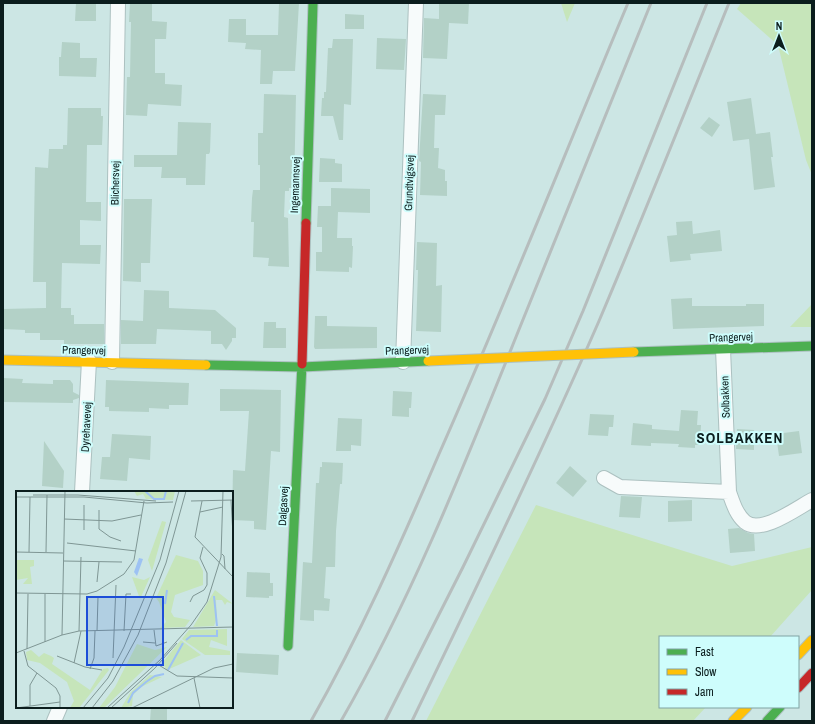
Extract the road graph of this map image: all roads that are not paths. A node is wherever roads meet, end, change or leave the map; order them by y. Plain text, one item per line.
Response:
1 (118, 3) edge
2 (313, 3) edge
3 (416, 3) edge
4 (812, 346) edge
5 (723, 349) junction
6 (3, 360) edge
7 (89, 361) junction
8 (112, 362) junction
9 (403, 362) junction
10 (302, 367) junction
11 (604, 478) dead end
12 (82, 491) edge
13 (729, 492) junction
14 (812, 500) edge
15 (812, 640) edge
16 (288, 646) dead end
17 (799, 654) edge
18 (812, 673) edge
19 (799, 687) edge
20 (60, 708) edge
21 (746, 708) edge
22 (779, 708) edge
23 (753, 717) dead end
24 (54, 721) edge
25 (733, 721) edge
26 (767, 721) edge

1 - 8 street, Blichersvej
2 - 10 street, Ingemannsvej
3 - 9 street, Grundtvigsvej
4 - 5 street, Prangervej
5 - 9 street, Prangervej, bridge
5 - 13 street, Solbakken
6 - 7 street, Prangervej
7 - 8 street, Prangervej
7 - 12 street, Dyrehavevej
8 - 10 street, Prangervej
9 - 10 street, Prangervej
10 - 16 street, Dalgasvej
11 - 13 street
13 - 14 street, Solbakken
15 - 17 street
18 - 19 street
20 - 24 street
21 - 23 street
21 - 25 street
22 - 26 street

